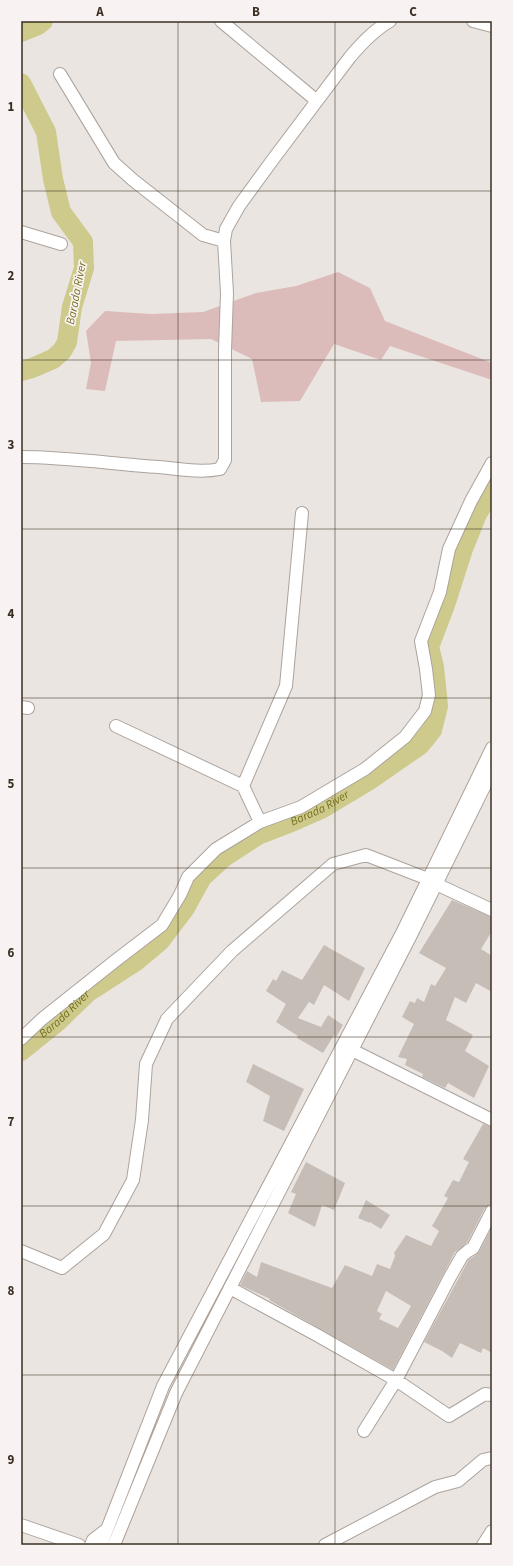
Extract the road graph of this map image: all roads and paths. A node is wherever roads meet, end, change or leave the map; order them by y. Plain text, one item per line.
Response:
1 (221, 21) edge
2 (390, 21) edge
3 (473, 21) edge
4 (492, 26) edge
5 (60, 74) dead end
6 (317, 101) junction
7 (21, 232) edge
8 (224, 241) junction
9 (61, 244) dead end
10 (21, 457) edge
11 (492, 463) edge
12 (302, 514) dead end
13 (116, 726) dead end
14 (492, 748) edge
15 (492, 771) edge
16 (243, 786) junction
17 (260, 822) junction
18 (432, 881) junction
19 (492, 910) edge
20 (21, 1039) edge
21 (352, 1050) junction
22 (492, 1120) edge
23 (492, 1211) edge
24 (21, 1251) edge
25 (230, 1288) junction
26 (396, 1380) junction
27 (492, 1395) edge
28 (364, 1431) dead end
29 (492, 1458) edge
30 (21, 1525) edge
31 (107, 1529) junction
32 (492, 1531) edge
33 (79, 1545) edge
34 (91, 1545) edge
35 (101, 1545) edge
36 (114, 1545) edge
37 (325, 1545) edge
38 (483, 1545) edge

1 - 6 street
2 - 6 street
3 - 4 street
5 - 8 street
6 - 8 street
7 - 9 street
8 - 10 street
11 - 17 street
12 - 16 street
13 - 16 street
14 - 18 street
15 - 18 street
16 - 17 street
17 - 20 street
18 - 19 street
18 - 21 street
18 - 24 street
18 - 31 street
21 - 22 street
21 - 25 street
23 - 26 street
25 - 26 street
25 - 36 street
26 - 27 street
26 - 28 street
29 - 37 street
30 - 33 street
31 - 34 street
31 - 35 street
32 - 38 street

